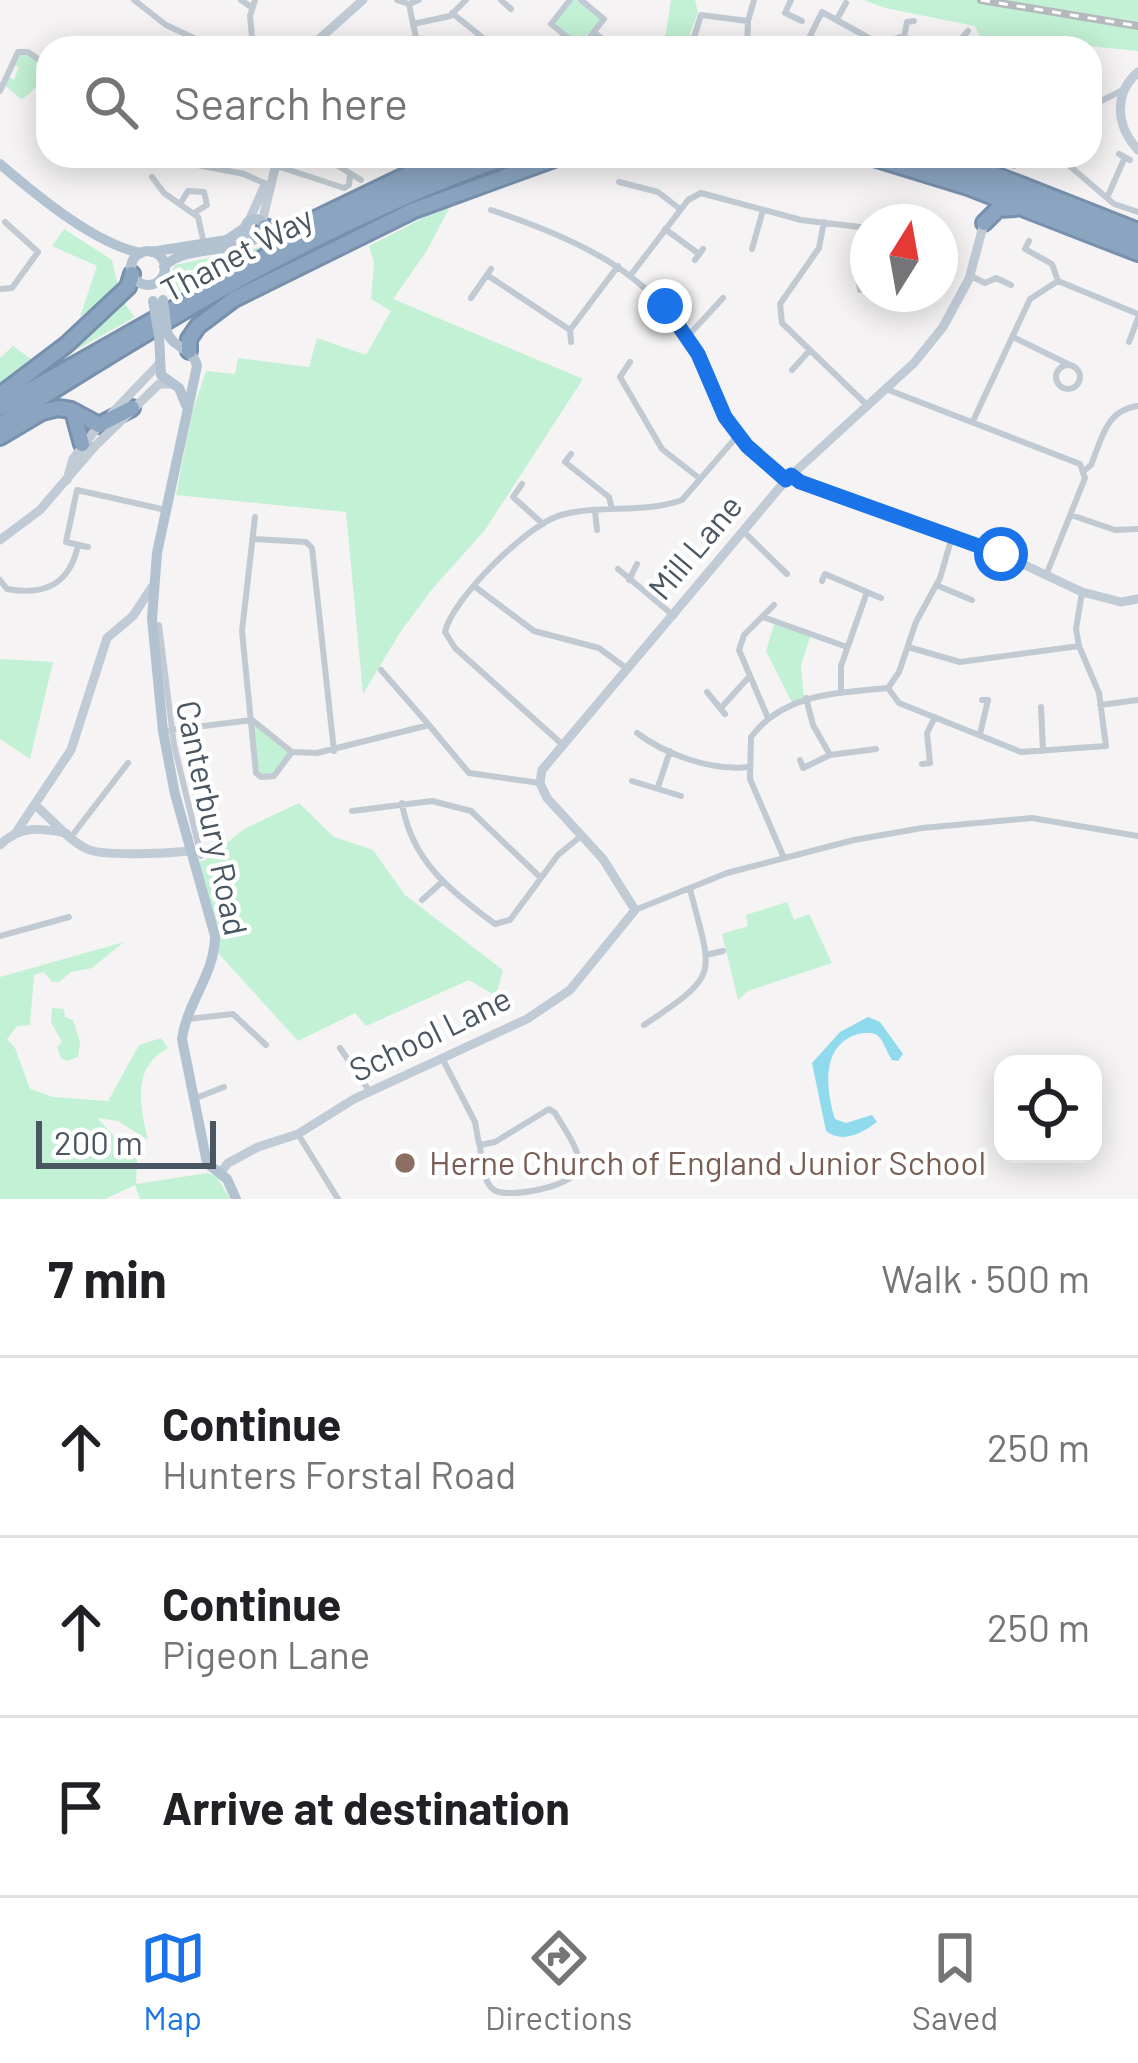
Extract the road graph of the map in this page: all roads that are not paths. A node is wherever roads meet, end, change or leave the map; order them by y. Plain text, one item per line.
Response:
1 (134, 0) edge
2 (241, 0) edge
3 (363, 0) edge
4 (397, 0) edge
5 (418, 0) edge
6 (466, 0) edge
7 (501, 0) edge
8 (570, 0) edge
9 (580, 0) edge
10 (754, 0) edge
11 (790, 0) edge
12 (253, 3) edge
13 (846, 3) dead end
14 (409, 4) junction
15 (511, 9) dead end
16 (452, 14) junction
17 (837, 19) junction
18 (914, 20) dead end
19 (748, 21) junction
20 (413, 24) junction
21 (814, 27) junction
22 (968, 31) dead end
23 (594, 32) junction
24 (564, 35) edge
25 (189, 36) edge
26 (254, 36) edge
27 (322, 36) edge
28 (416, 36) edge
29 (480, 36) edge
30 (590, 36) edge
31 (599, 36) edge
32 (695, 36) edge
33 (747, 36) edge
34 (810, 36) edge
35 (862, 36) edge
36 (904, 36) edge
37 (964, 36) edge
38 (36, 58) edge
39 (1138, 72) edge
40 (1123, 90) junction
41 (0, 91) edge
42 (1102, 100) edge
43 (1138, 150) edge
44 (1125, 157) dead end
45 (0, 164) edge
46 (213, 168) edge
47 (339, 168) edge
48 (421, 168) edge
49 (450, 168) edge
50 (480, 168) edge
51 (526, 168) edge
52 (905, 168) edge
53 (944, 168) edge
54 (978, 168) edge
55 (1072, 168) edge
56 (272, 174) edge
57 (350, 176) junction
58 (152, 178) dead end
59 (361, 180) dead end
60 (619, 181) dead end
61 (987, 194) junction
62 (1107, 198) junction
63 (181, 204) junction
64 (680, 209) junction
65 (763, 210) junction
66 (491, 211) dead end
67 (1138, 212) edge
68 (194, 213) junction
69 (4, 222) dead end
70 (824, 222) junction
71 (1058, 222) junction
72 (984, 223) junction
73 (850, 226) edge
74 (255, 227) junction
75 (1138, 228) edge
76 (665, 229) junction
77 (107, 240) junction
78 (1029, 241) dead end
79 (1138, 242) edge
80 (204, 244) junction
81 (335, 247) junction
82 (752, 249) dead end
83 (146, 252) junction
84 (1138, 253) edge
85 (699, 254) dead end
86 (618, 266) junction
87 (312, 267) dead end
88 (163, 272) junction
89 (135, 275) junction
90 (971, 275) junction
91 (630, 276) junction
92 (1058, 281) junction
93 (1011, 284) dead end
94 (0, 289) edge
95 (471, 298) dead end
96 (723, 298) dead end
97 (158, 300) junction
98 (1138, 316) edge
99 (570, 330) junction
100 (163, 334) junction
101 (687, 337) junction
102 (1013, 337) junction
103 (571, 342) dead end
104 (1128, 342) edge
105 (184, 349) junction
106 (810, 350) junction
107 (160, 362) junction
108 (630, 362) dead end
109 (1069, 364) junction
110 (793, 370) dead end
111 (195, 374) junction
112 (174, 384) junction
113 (886, 389) junction
114 (0, 395) edge
115 (868, 406) junction
116 (1138, 406) edge
117 (0, 407) edge
118 (132, 408) junction
119 (187, 409) junction
120 (71, 410) junction
121 (972, 422) junction
122 (0, 424) edge
123 (99, 425) junction
124 (739, 434) junction
125 (0, 437) edge
126 (82, 444) junction
127 (571, 454) dead end
128 (1084, 470) junction
129 (789, 477) junction
130 (699, 478) junction
131 (67, 480) junction
132 (522, 484) dead end
133 (612, 508) junction
134 (166, 510) junction
135 (596, 511) junction
136 (1071, 515) junction
137 (255, 517) dead end
138 (544, 524) junction
139 (1138, 529) edge
140 (597, 530) dead end
141 (744, 532) junction
142 (952, 536) junction
143 (253, 538) junction
144 (0, 541) edge
145 (78, 544) junction
146 (88, 547) dead end
147 (774, 558) junction
148 (638, 564) dead end
149 (768, 568) dead end
150 (618, 569) dead end
151 (787, 574) dead end
152 (1045, 577) junction
153 (0, 580) edge
154 (629, 580) junction
155 (822, 581) dead end
156 (474, 586) junction
157 (936, 586) junction
158 (152, 587) junction
159 (867, 592) junction
160 (1082, 592) junction
161 (881, 598) dead end
162 (1138, 599) edge
163 (972, 600) dead end
164 (774, 604) dead end
165 (674, 616) junction
166 (763, 617) junction
167 (159, 625) dead end
168 (847, 646) junction
169 (1078, 646) junction
170 (908, 647) junction
171 (626, 668) junction
172 (381, 670) dead end
173 (748, 678) junction
174 (888, 688) junction
175 (707, 692) dead end
176 (841, 693) junction
177 (806, 698) junction
178 (982, 700) dead end
179 (1138, 700) edge
180 (1100, 705) junction
181 (1041, 707) dead end
182 (934, 717) junction
183 (768, 718) junction
184 (251, 720) junction
185 (429, 725) junction
186 (167, 730) junction
187 (637, 733) dead end
188 (980, 734) junction
189 (563, 745) junction
190 (876, 749) dead end
191 (334, 751) junction
192 (670, 751) junction
193 (1043, 751) junction
194 (292, 752) junction
195 (830, 754) junction
196 (800, 760) dead end
197 (128, 764) dead end
198 (922, 764) dead end
199 (748, 767) junction
200 (632, 781) dead end
201 (540, 783) junction
202 (657, 788) junction
203 (681, 796) dead end
204 (402, 803) junction
205 (36, 806) junction
206 (352, 811) dead end
207 (17, 831) junction
208 (68, 835) junction
209 (581, 836) junction
210 (1138, 836) edge
211 (0, 844) edge
212 (198, 850) junction
213 (784, 858) junction
214 (542, 878) junction
215 (442, 882) junction
216 (690, 889) junction
217 (422, 900) dead end
218 (635, 910) junction
219 (69, 917) dead end
220 (0, 936) edge
221 (723, 951) dead end
222 (706, 956) junction
223 (642, 1014) dead end
224 (185, 1019) junction
225 (259, 1038) junction
226 (251, 1045) dead end
227 (266, 1046) dead end
228 (340, 1048) dead end
229 (442, 1060) junction
230 (224, 1087) dead end
231 (370, 1092) junction
232 (193, 1099) junction
233 (298, 1134) junction
234 (480, 1145) junction
235 (221, 1172) junction
236 (236, 1199) edge
237 (338, 1199) edge

1 - 25 street
2 - 12 street
3 - 27 street
4 - 14 street
5 - 14 street
6 - 16 street
7 - 15 street
8 - 24 street
9 - 23 street
10 - 19 street
11 - 21 street
12 - 26 street
13 - 17 street
14 - 20 street
16 - 20 street
16 - 29 street
17 - 21 street
17 - 35 street
18 - 36 street
19 - 32 street
19 - 33 street
20 - 28 street
21 - 34 street
22 - 37 street
23 - 30 street
23 - 31 street
38 - 41 street
39 - 40 street
40 - 42 street
40 - 43 street
44 - 62 street
45 - 77 main road, Thanet Way
46 - 56 street
47 - 57 street
48 - 74 highway
49 - 117 highway, Thanet Way
50 - 122 highway, Thanet Way
51 - 81 highway
52 - 61 highway
53 - 79 highway
54 - 75 highway
55 - 62 street
56 - 57 street
56 - 74 street
57 - 59 street
58 - 63 street
60 - 64 street
61 - 71 highway
61 - 72 highway
62 - 67 street
63 - 68 street
63 - 68 street
64 - 65 street
64 - 76 street
65 - 70 street
65 - 82 street
66 - 86 street
68 - 80 street
69 - 94 street
70 - 73 street
70 - 106 street
71 - 72 highway
71 - 84 highway
72 - 90 street, Mill Lane
74 - 80 main road, Thanet Way
74 - 88 main road, Thanet Way
76 - 85 street
76 - 91 street
77 - 83 main road, Thanet Way
77 - 89 main road, Thanet Way
78 - 92 street
80 - 83 main road, Thanet Way
81 - 87 highway
81 - 105 highway
83 - 88 main road
83 - 89 main road
86 - 91 street
86 - 99 street
88 - 89 main road, Thanet Way
88 - 97 main road
89 - 97 main road, Thanet Way
89 - 114 highway
90 - 93 street
90 - 113 street, Mill Lane
91 - 101 street
92 - 98 street
92 - 102 street
95 - 99 street
96 - 101 street
97 - 100 main road, bridge
98 - 104 street
99 - 103 street
100 - 105 main road
100 - 107 main road
101 - 124 street
102 - 109 street
102 - 121 street
105 - 111 main road
106 - 110 street
106 - 115 street
107 - 112 main road
107 - 123 street
108 - 130 street
109 - 109 street
111 - 112 main road
111 - 119 main road, Canterbury Road
112 - 118 street
112 - 119 main road
113 - 115 street, Mill Lane
113 - 121 street
115 - 129 street, Mill Lane
116 - 128 street
118 - 123 highway
118 - 131 street
119 - 134 main road, Canterbury Road
120 - 123 highway
120 - 125 highway
120 - 126 highway
121 - 128 street
123 - 126 street
124 - 129 street
124 - 130 street
126 - 131 street
127 - 133 street
128 - 136 street
129 - 141 street, Mill Lane
129 - 142 street
130 - 133 street
131 - 144 street
132 - 138 street
133 - 135 street
134 - 145 street
134 - 158 main road, Canterbury Road
135 - 138 street
135 - 140 street
136 - 139 street
136 - 152 street
137 - 143 street
138 - 156 street
141 - 147 street
141 - 165 street, Mill Lane
142 - 152 street
142 - 157 street
143 - 184 street
143 - 191 street
145 - 146 street
145 - 153 street
147 - 149 street
147 - 151 street
148 - 154 street
150 - 154 street
152 - 160 street
154 - 165 street
155 - 159 street
156 - 171 street
156 - 189 street
157 - 163 street
157 - 170 street
158 - 186 main road, Canterbury Road
158 - 205 street
159 - 161 street
159 - 168 street
160 - 162 street
160 - 169 street
164 - 166 street
165 - 171 street, Mill Lane
166 - 168 street
166 - 173 street
167 - 186 street, Canterbury Road
168 - 176 street
169 - 170 street
169 - 180 street
170 - 174 street
171 - 189 street, Mill Lane
172 - 185 street
173 - 175 street
173 - 183 street
174 - 176 street
174 - 182 street
176 - 177 street
177 - 183 street
177 - 195 street
178 - 188 street
179 - 180 street
180 - 193 street
181 - 193 street
182 - 188 street
182 - 198 street
183 - 199 street
184 - 186 street
184 - 194 street
184 - 194 street
185 - 191 street
185 - 201 street
186 - 212 main road, Canterbury Road
187 - 192 street
188 - 193 street
189 - 201 street, Mill Lane
190 - 195 street
191 - 194 street
192 - 199 street
192 - 202 street
195 - 196 street
197 - 208 street
199 - 213 street
200 - 202 street
201 - 209 street
202 - 203 street
204 - 206 street
204 - 214 street
204 - 215 street
205 - 207 street
205 - 208 street
207 - 208 street
207 - 211 street
208 - 212 street
209 - 214 street
209 - 218 street
210 - 213 street
212 - 224 main road, Canterbury Road
213 - 216 street
214 - 215 street
215 - 217 street
216 - 218 street
216 - 222 street
218 - 229 street, School Lane
219 - 220 street
221 - 222 street
222 - 223 street
224 - 225 street
224 - 232 main road
225 - 226 street
225 - 227 street
228 - 231 street
229 - 231 street, School Lane
229 - 234 street
230 - 232 street
231 - 233 street, School Lane
232 - 235 main road
233 - 235 street, School Lane
233 - 237 street
234 - 234 street
235 - 236 main road

